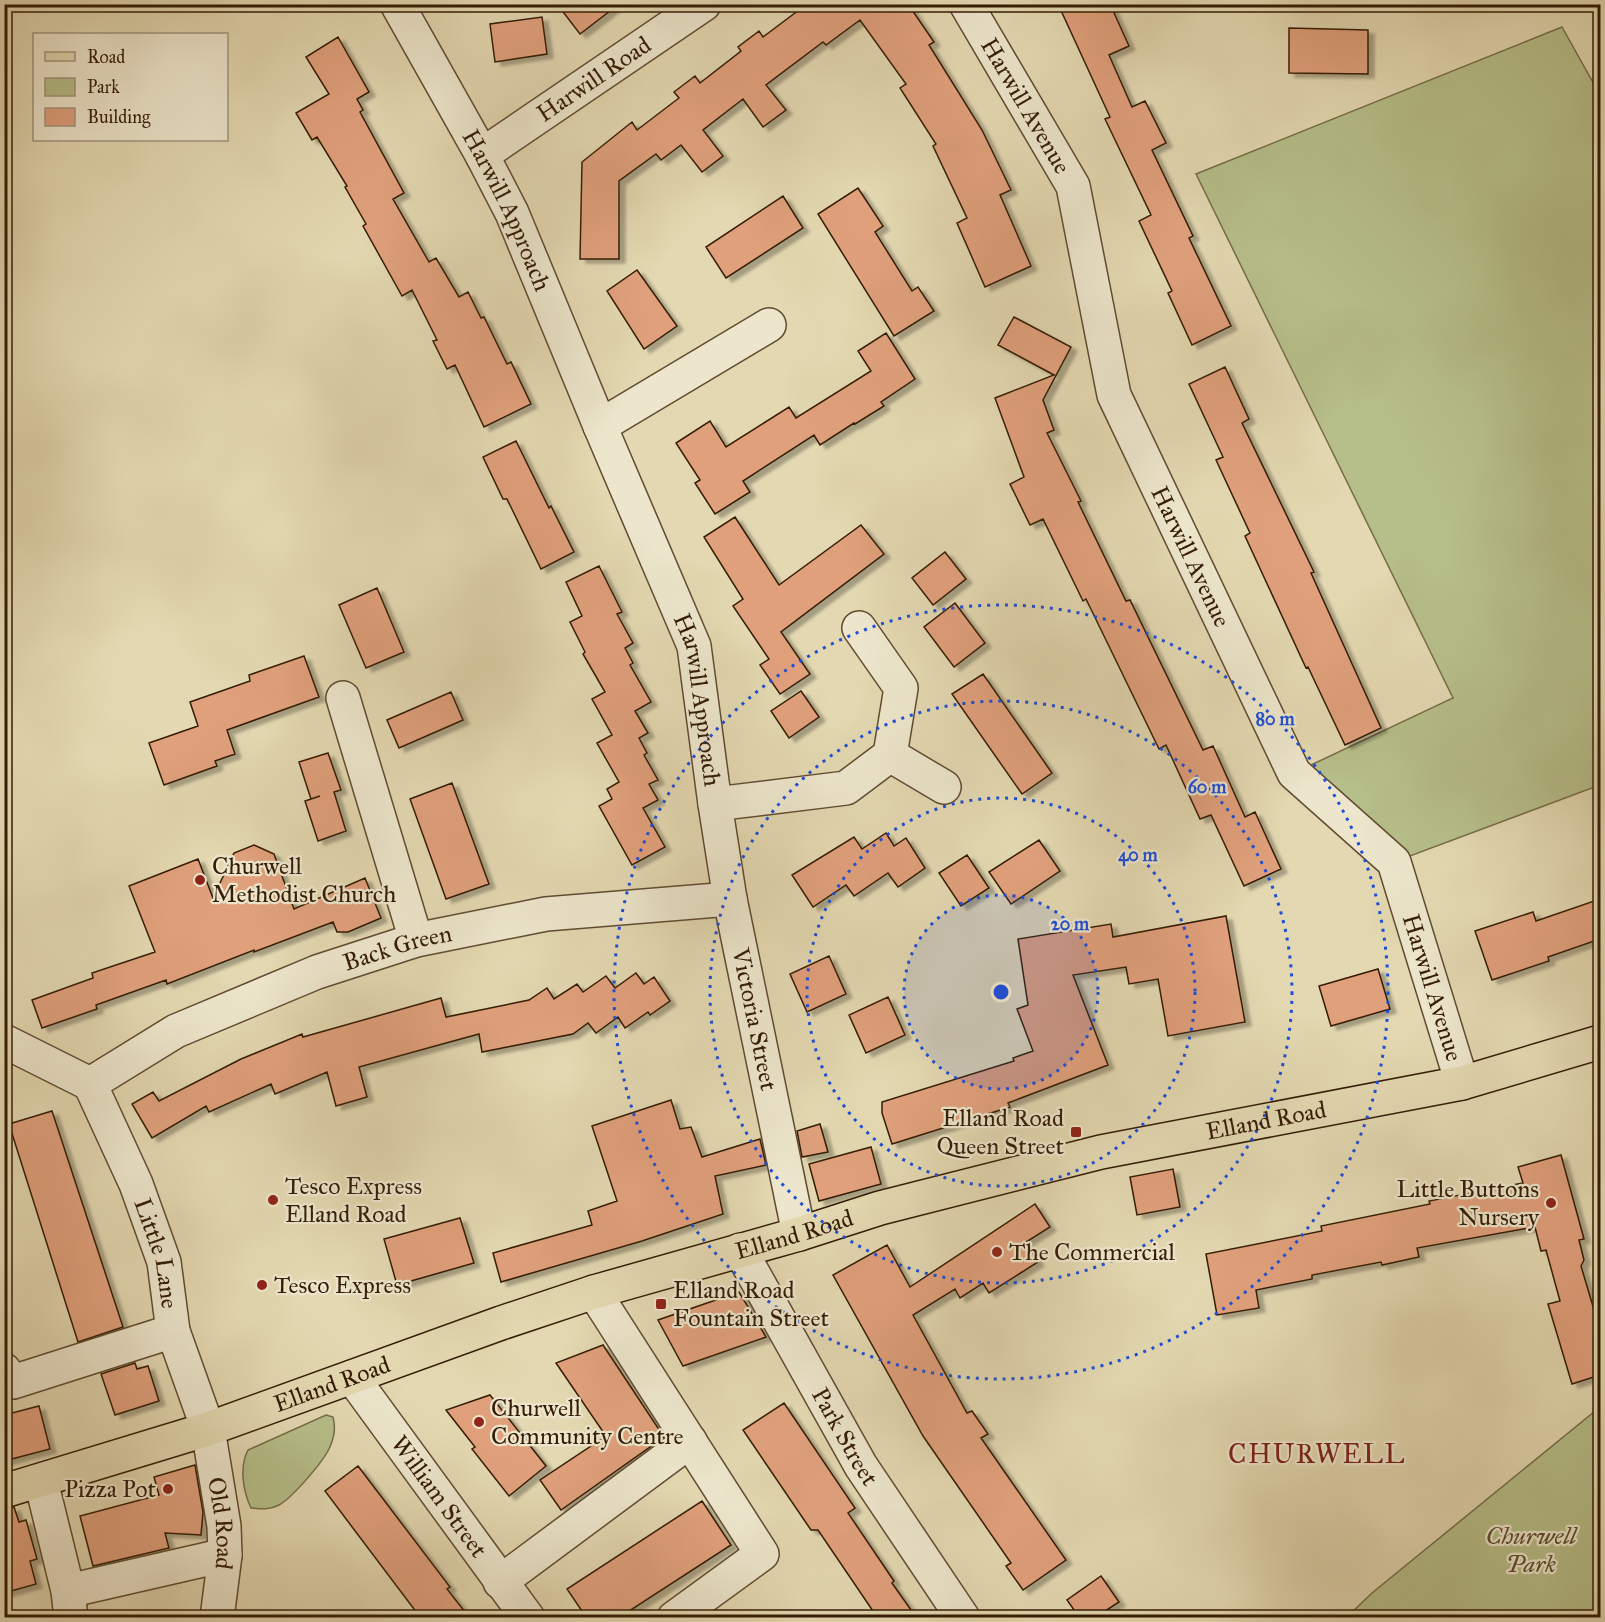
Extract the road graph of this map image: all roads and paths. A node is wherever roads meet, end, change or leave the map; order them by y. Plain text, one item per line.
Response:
1 (397, 4) edge
2 (704, 4) edge
3 (966, 4) edge
4 (482, 155) junction
5 (769, 325) dead end
6 (600, 426) junction
7 (860, 628) dead end
8 (343, 698) dead end
9 (890, 755) junction
10 (944, 787) dead end
11 (715, 804) junction
12 (730, 899) junction
13 (416, 940) junction
14 (4, 1041) edge
15 (1600, 1042) edge
16 (1462, 1083) junction
17 (90, 1084) junction
18 (798, 1234) junction
19 (740, 1250) junction
20 (594, 1292) junction
21 (173, 1331) junction
22 (4, 1370) edge
23 (352, 1377) junction
24 (208, 1429) junction
25 (690, 1441) junction
26 (41, 1481) junction
27 (4, 1491) edge
28 (225, 1555) junction
29 (500, 1581) junction
30 (70, 1604) edge
31 (217, 1617) edge
32 (528, 1617) edge
33 (674, 1617) edge
34 (963, 1617) edge

1 - 4 street, Harwill Approach
2 - 4 street, Harwill Road
3 - 16 street, Harwill Avenue
4 - 6 street, Harwill Approach
5 - 6 street
6 - 11 street, Harwill Approach
7 - 9 street
8 - 13 street
9 - 10 street
9 - 11 street, Harwill Approach
11 - 12 street, Victoria Street
12 - 13 street, Back Green
12 - 18 street, Victoria Street
13 - 17 street, Back Green
14 - 17 street
15 - 16 main road, Elland Road
16 - 18 main road, Elland Road
17 - 21 street, Little Lane
18 - 19 main road, Elland Road
19 - 20 main road, Elland Road
19 - 34 street, Park Street
20 - 23 main road, Elland Road
20 - 25 street
21 - 22 street
21 - 24 street, Little Lane
23 - 24 main road, Elland Road
23 - 29 street, William Street
24 - 26 main road, Elland Road
24 - 28 street, Old Road
25 - 29 street
25 - 33 street
26 - 27 main road, Elland Road
26 - 30 street
28 - 30 street
28 - 31 street, Old Road
29 - 32 street, William Street

